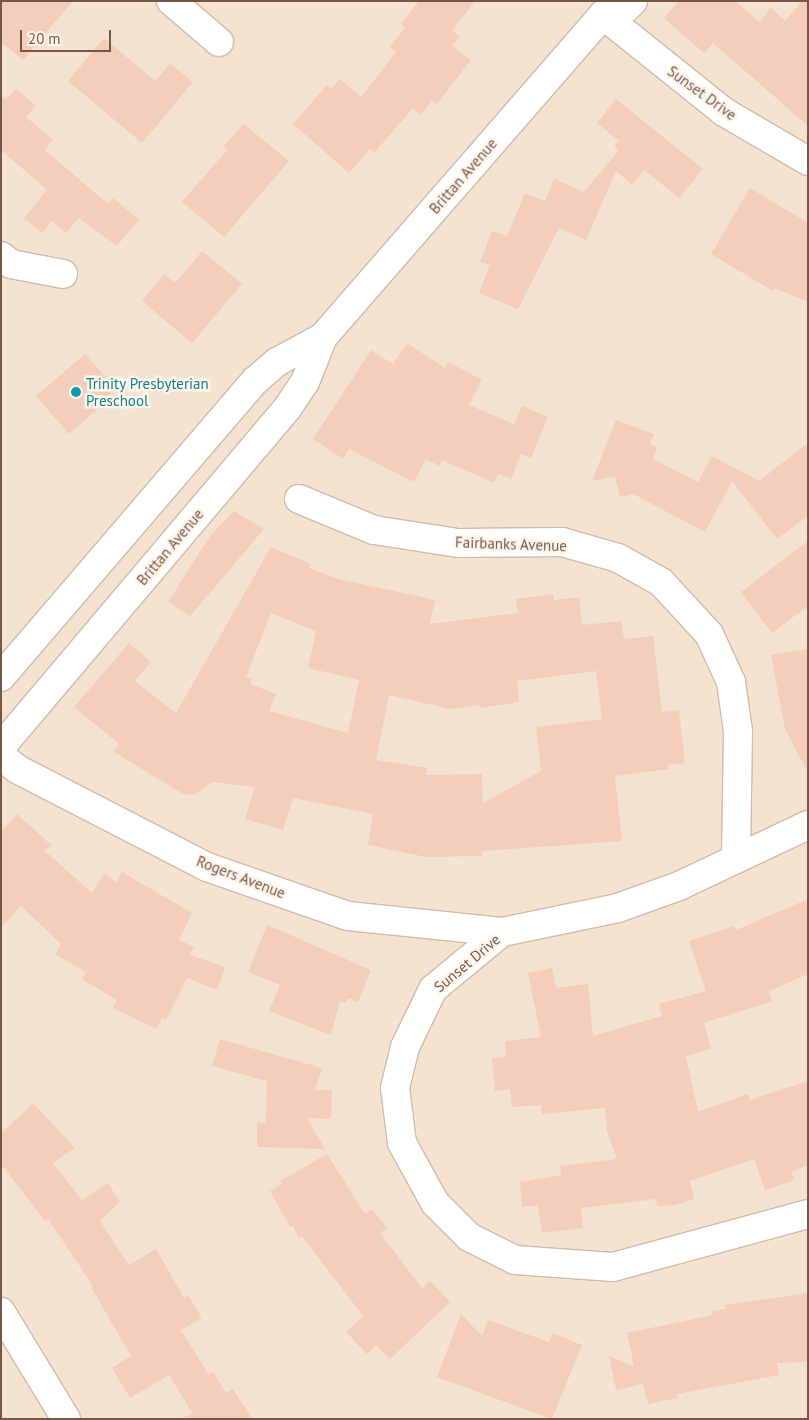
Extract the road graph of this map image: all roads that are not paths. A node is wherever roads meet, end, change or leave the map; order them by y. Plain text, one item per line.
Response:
1 (171, 1) edge
2 (632, 1) edge
3 (602, 8) edge
4 (219, 42) dead end
5 (808, 161) edge
6 (1, 256) edge
7 (63, 274) dead end
8 (323, 337) junction
9 (299, 499) dead end
10 (1, 677) edge
11 (1, 747) edge
12 (1, 756) edge
13 (808, 825) edge
14 (736, 858) junction
15 (502, 932) junction
16 (808, 1214) edge
17 (1, 1312) edge
18 (66, 1419) edge

1 - 4 street
2 - 3 street
3 - 5 street, Sunset Drive
3 - 8 street, Brittan Avenue
6 - 7 street
8 - 10 street, Brittan Avenue
8 - 11 street, Brittan Avenue
9 - 14 street, Fairbanks Avenue
12 - 15 street, Rogers Avenue
13 - 14 street, Sunset Drive
14 - 15 street, Sunset Drive
15 - 16 street, Sunset Drive
17 - 18 street

